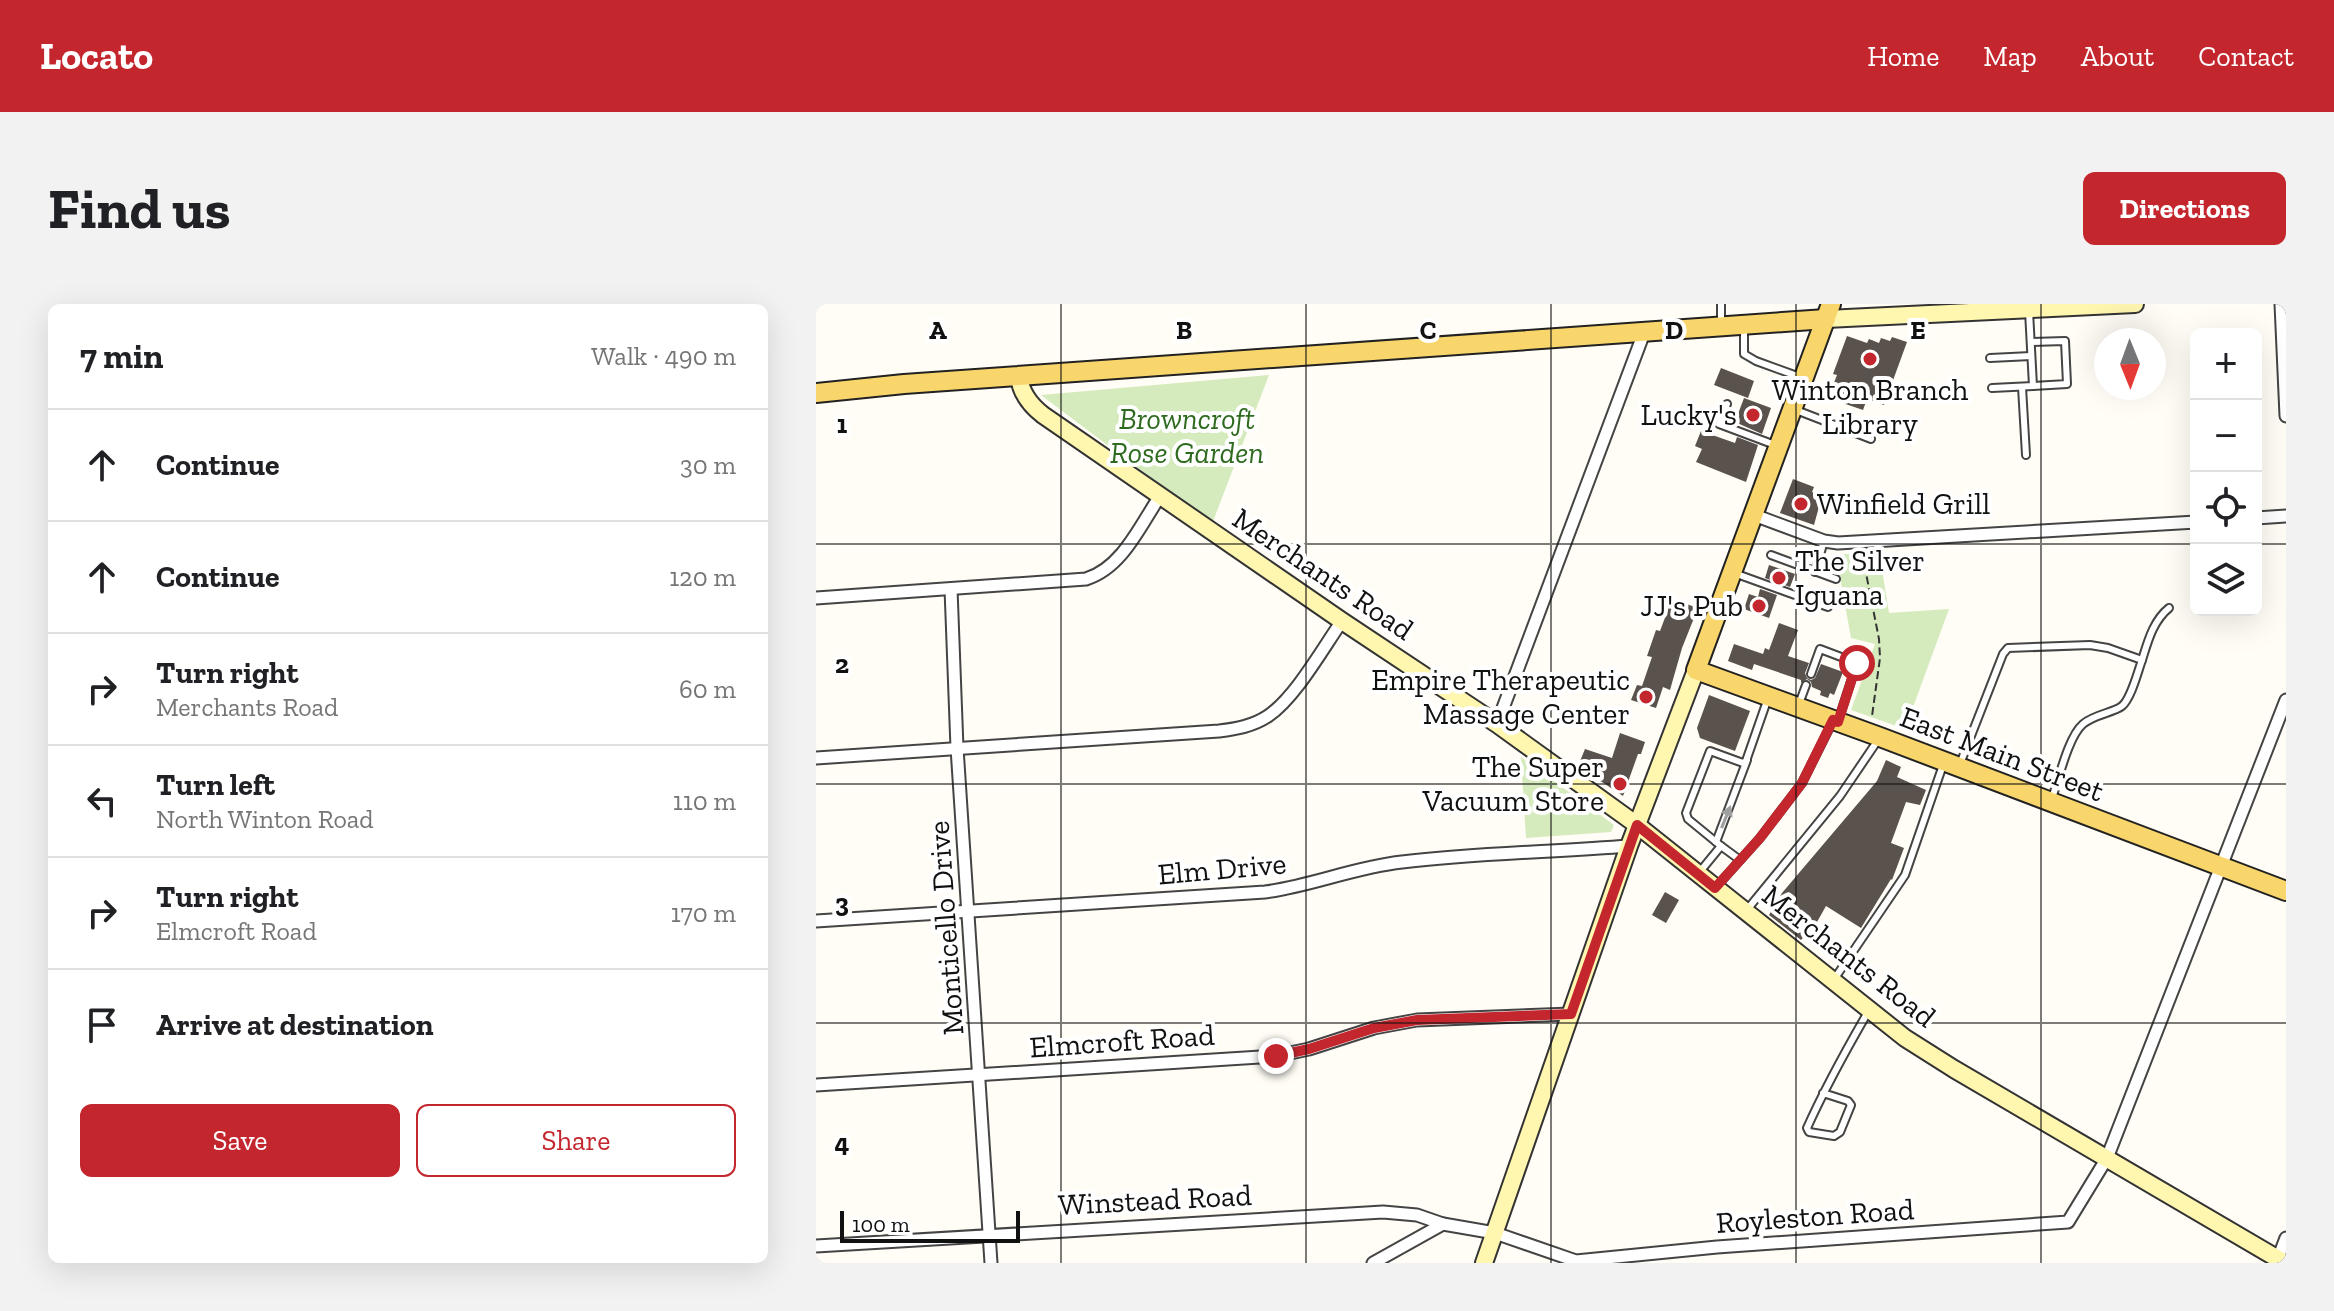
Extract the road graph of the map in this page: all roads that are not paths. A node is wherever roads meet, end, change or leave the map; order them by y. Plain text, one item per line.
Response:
1 (1721, 304) edge
2 (2135, 304) edge
3 (2281, 304) edge
4 (2075, 306) edge
5 (1957, 309) edge
6 (1829, 311) edge
7 (1887, 311) edge
8 (2029, 311) junction
9 (1744, 324) junction
10 (1721, 326) junction
11 (1645, 330) junction
12 (2031, 342) junction
13 (2031, 356) junction
14 (1990, 358) dead end
15 (1019, 377) junction
16 (1804, 378) junction
17 (2033, 386) junction
18 (2022, 387) junction
19 (1992, 388) dead end
20 (816, 393) edge
21 (1727, 404) dead end
22 (1793, 409) junction
23 (2286, 416) edge
24 (1871, 439) dead end
25 (1779, 447) junction
26 (2026, 455) dead end
27 (1160, 496) junction
28 (1754, 515) junction
29 (2286, 516) edge
30 (2262, 518) edge
31 (2190, 522) edge
32 (1824, 541) junction
33 (1771, 555) dead end
34 (1731, 572) junction
35 (1815, 572) junction
36 (1836, 579) dead end
37 (951, 589) junction
38 (816, 598) edge
39 (1828, 607) dead end
40 (2169, 608) dead end
41 (1342, 621) junction
42 (2142, 660) junction
43 (1696, 670) junction
44 (1811, 674) dead end
45 (1806, 685) dead end
46 (1768, 696) junction
47 (2286, 700) edge
48 (1798, 707) junction
49 (1836, 721) junction
50 (1497, 724) junction
51 (1880, 737) junction
52 (957, 748) junction
53 (816, 758) edge
54 (1747, 760) junction
55 (1952, 764) junction
56 (2050, 803) junction
57 (1637, 825) junction
58 (1718, 844) junction
59 (1629, 846) junction
60 (1740, 860) junction
61 (2221, 867) junction
62 (1698, 874) junction
63 (1715, 888) junction
64 (2286, 891) edge
65 (969, 911) junction
66 (1746, 912) junction
67 (816, 921) edge
68 (1833, 981) junction
69 (1870, 1009) junction
70 (1571, 1014) junction
71 (980, 1074) junction
72 (816, 1085) edge
73 (1823, 1093) junction
74 (2107, 1158) junction
75 (1443, 1224) junction
76 (1495, 1233) junction
77 (989, 1234) junction
78 (2286, 1238) edge
79 (816, 1246) edge
80 (2281, 1261) edge
81 (991, 1263) edge
82 (1373, 1263) edge
83 (1484, 1263) edge

1 - 10 lane
2 - 4 street
3 - 23 street
4 - 8 street
5 - 7 street
5 - 8 street
6 - 7 street
6 - 9 main road
6 - 16 main road
8 - 12 lane
9 - 10 main road
9 - 16 lane
10 - 11 main road
11 - 15 main road
11 - 50 street
12 - 13 lane
12 - 17 lane
13 - 14 lane
13 - 17 lane
15 - 20 main road
15 - 27 street, Merchants Road
16 - 22 main road
17 - 18 lane
18 - 19 lane
18 - 26 lane
21 - 25 lane
22 - 24 lane
22 - 25 main road
25 - 28 main road
27 - 37 street
27 - 41 street, Merchants Road
28 - 32 street
28 - 34 main road
29 - 30 street
31 - 32 street
32 - 35 lane
33 - 35 lane
34 - 39 lane
34 - 43 main road
35 - 36 lane
37 - 38 street
37 - 52 street, Monticello Drive
40 - 42 lane
41 - 50 street, Merchants Road
41 - 52 street
42 - 55 lane
42 - 56 lane
43 - 46 main road, East Main Street
43 - 57 street
44 - 49 lane
45 - 48 lane
46 - 48 main road, East Main Street
46 - 54 lane
47 - 61 street
48 - 49 main road, East Main Street
49 - 51 main road, East Main Street
49 - 60 lane
50 - 57 street, Merchants Road
51 - 55 main road, East Main Street
51 - 66 lane
52 - 53 street
52 - 65 street, Monticello Drive
58 -> 54 lane
54 - 58 lane
55 - 56 main road, East Main Street
55 - 68 lane
56 - 61 main road, East Main Street
57 - 59 street
57 - 62 street, Merchants Road
58 - 60 lane
58 - 62 lane
59 - 65 street, Elm Drive
59 - 70 street
60 - 63 lane
61 - 64 main road, East Main Street
61 - 74 street
62 - 63 street, Merchants Road
63 - 66 street, Merchants Road
65 - 67 street, Elm Drive
65 - 71 street, Monticello Drive
66 - 68 street, Merchants Road
68 - 69 street, Merchants Road
69 - 73 lane
69 - 74 street, Merchants Road
70 - 71 street, Elmcroft Road
70 - 76 street
71 - 72 street, Elmcroft Road
71 - 77 street, Monticello Drive
73 - 73 lane
74 - 76 street, Royleston Road
74 - 80 street, Merchants Road
75 - 76 street, Winstead Road
75 - 77 street, Winstead Road
75 - 82 street
76 - 83 street
77 - 79 street, Winstead Road
77 - 81 street, Monticello Drive
78 - 80 street

